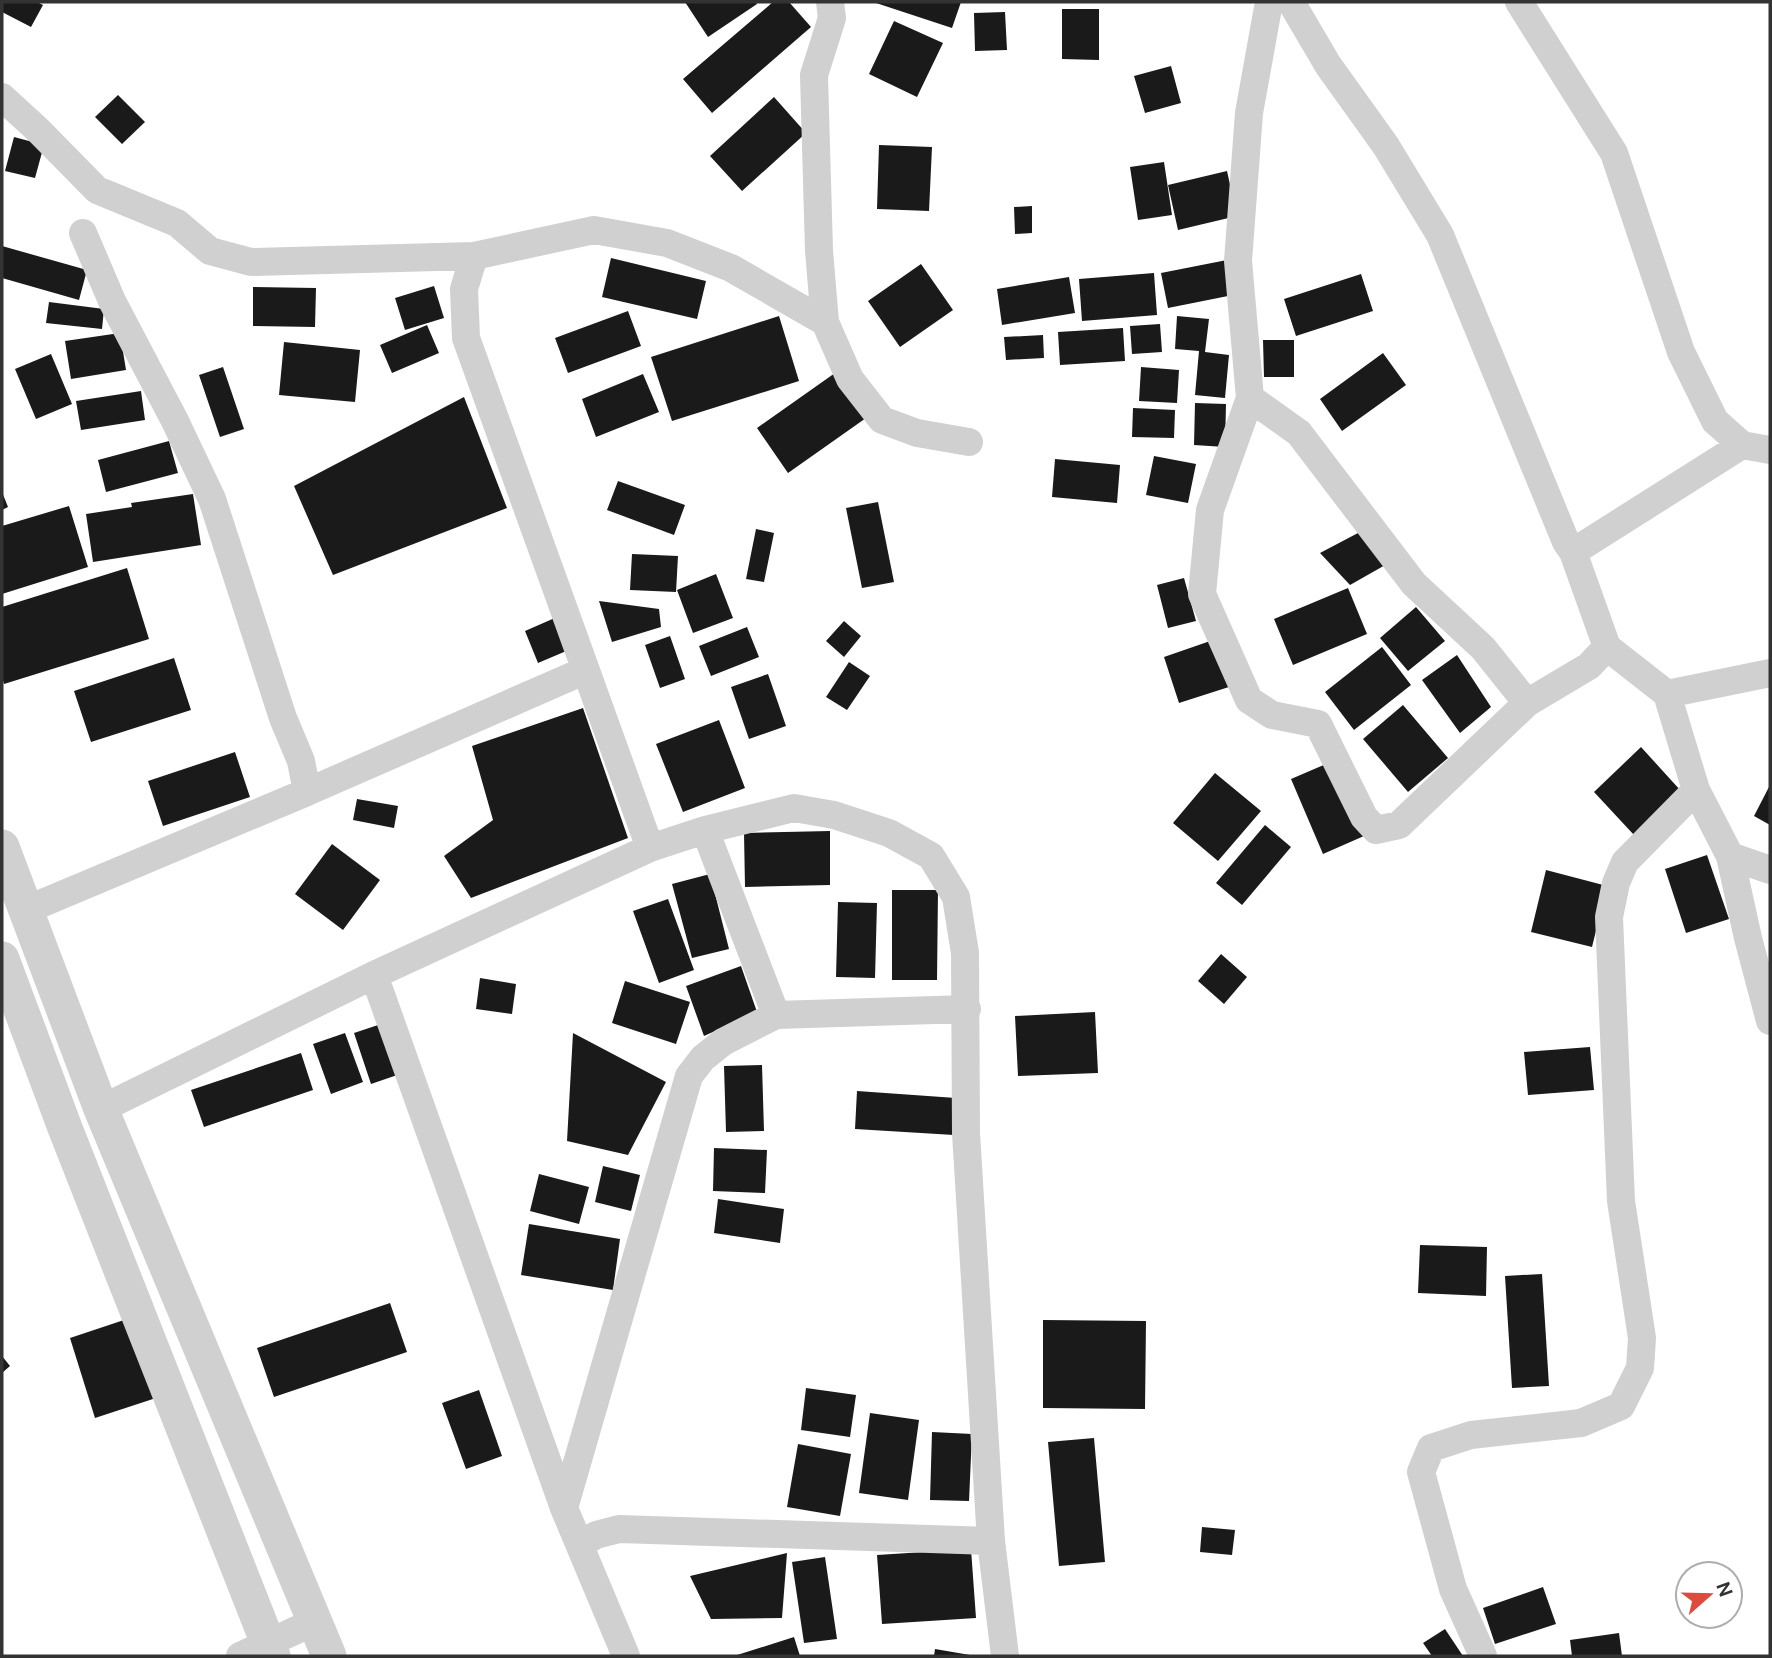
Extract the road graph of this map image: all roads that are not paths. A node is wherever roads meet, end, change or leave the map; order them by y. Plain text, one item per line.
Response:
1 (830, 2) edge
2 (1269, 2) edge
3 (1291, 2) edge
4 (1520, 2) edge
5 (2, 97) edge
6 (83, 233) dead end
7 (474, 256) junction
8 (825, 323) junction
9 (1251, 398) junction
10 (969, 442) dead end
11 (1742, 445) junction
12 (1770, 450) edge
13 (1573, 552) junction
14 (1607, 647) junction
15 (586, 670) junction
16 (1770, 673) edge
17 (1667, 694) junction
18 (1527, 703) junction
19 (1696, 790) junction
20 (307, 792) junction
21 (705, 830) junction
22 (2, 847) edge
23 (650, 848) junction
24 (1730, 856) junction
25 (1770, 870) edge
26 (26, 910) junction
27 (2, 959) edge
28 (374, 975) junction
29 (967, 1009) junction
30 (776, 1015) junction
31 (1770, 1021) edge
32 (101, 1110) junction
33 (564, 1508) junction
34 (991, 1541) junction
35 (580, 1545) junction
36 (316, 1621) junction
37 (260, 1652) edge
38 (329, 1656) edge
39 (626, 1656) edge
40 (1005, 1656) edge
41 (1483, 1656) edge

1 - 8 street
2 - 9 street
3 - 13 street
4 - 11 street
5 - 7 street
6 - 20 street
7 - 8 street
7 - 15 street
8 - 10 street
9 - 18 street
9 - 18 street
11 - 12 street
11 - 13 street
13 - 14 street
14 - 17 street
14 - 18 street
15 - 20 street
15 - 23 street
16 - 17 street
17 - 19 street
19 - 24 street
19 - 41 street
20 - 26 street
21 - 23 street
21 - 29 street
21 - 30 street
22 - 26 street
23 - 28 street
24 - 25 street
24 - 31 street
26 - 32 street
27 - 37 street
28 - 32 street
28 - 33 street
29 - 30 street
29 - 34 street
30 - 33 street
32 - 36 street
33 - 35 street
34 - 35 street
34 - 40 street
35 - 39 street
36 - 37 street
36 - 38 street

